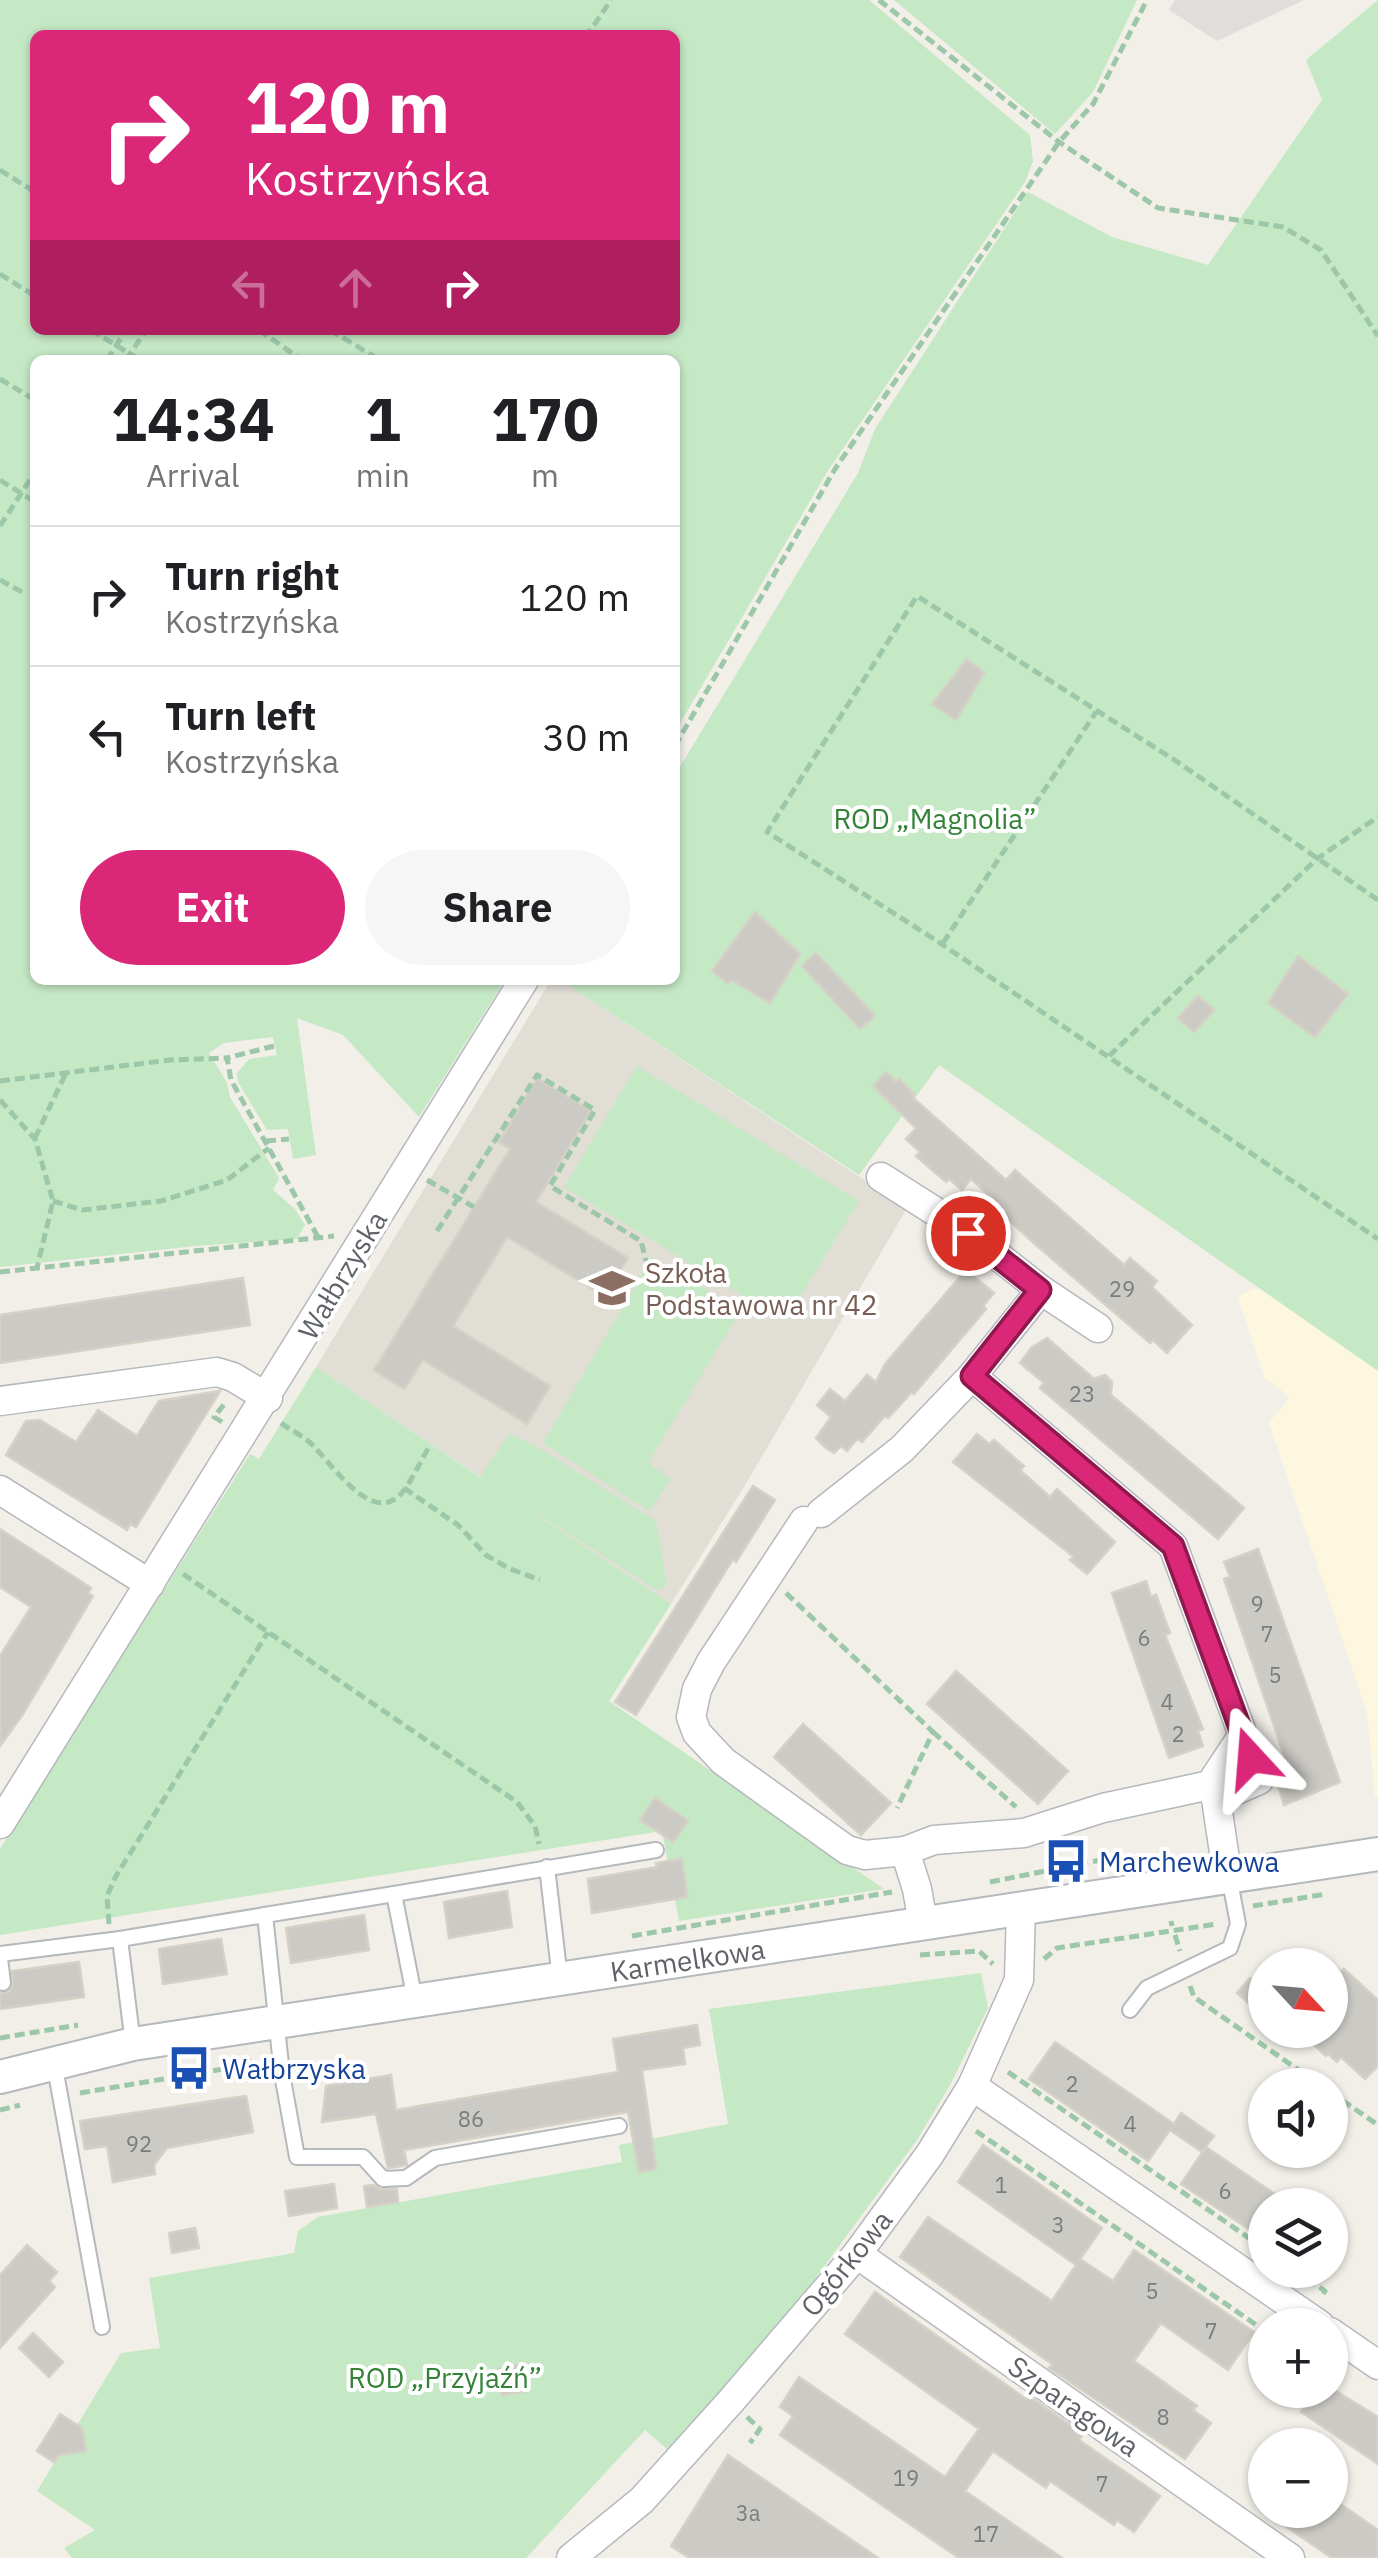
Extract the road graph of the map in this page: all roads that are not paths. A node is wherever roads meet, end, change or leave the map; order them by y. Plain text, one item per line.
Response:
1 (521, 985) edge
2 (881, 1177) dead end
3 (1040, 1290) junction
4 (1098, 1328) dead end
5 (972, 1376) junction
6 (0, 1401) edge
7 (271, 1408) junction
8 (0, 1490) edge
9 (150, 1584) junction
10 (1243, 1735) junction
11 (1213, 1792) junction
12 (0, 1824) edge
13 (656, 1850) dead end
14 (905, 1850) junction
15 (1378, 1854) edge
16 (547, 1867) junction
17 (1227, 1868) junction
18 (394, 1894) junction
19 (1020, 1908) junction
20 (264, 1915) junction
21 (923, 1923) junction
22 (120, 1939) junction
23 (0, 1956) edge
24 (560, 1979) junction
25 (3, 1983) dead end
26 (415, 2001) junction
27 (1130, 2010) dead end
28 (272, 2037) junction
29 (134, 2044) junction
30 (54, 2062) junction
31 (0, 2077) edge
32 (972, 2086) junction
33 (620, 2126) dead end
34 (857, 2254) junction
35 (1295, 2308) edge
36 (102, 2326) dead end
37 (1348, 2345) edge
38 (1378, 2366) edge
39 (571, 2558) edge
40 (1290, 2558) edge

1 - 7 street, Wałbrzyska
2 - 3 street
3 - 4 street
3 - 5 street
5 - 10 street
5 - 14 street
6 - 7 street
7 - 9 street, Wałbrzyska
8 - 9 street
9 - 12 street, Wałbrzyska
10 - 11 street
10 - 11 street
11 - 14 street
11 - 17 street
13 - 16 lane
14 - 21 street
15 - 17 street, Karmelkowa
16 - 18 lane
16 - 24 lane
17 - 19 street, Karmelkowa
17 - 27 lane
18 - 20 lane
18 - 26 lane
19 - 21 street, Karmelkowa
19 - 32 street, Ogórkowa
20 - 22 lane
20 - 28 lane
21 - 24 street, Karmelkowa
22 - 23 lane
22 - 29 lane
23 - 25 lane
24 - 26 street, Karmelkowa
26 - 28 street, Karmelkowa
28 - 29 street, Karmelkowa
28 - 33 lane
29 - 30 street, Karmelkowa
30 - 31 street, Karmelkowa
30 - 36 lane
32 - 34 street, Ogórkowa
32 - 35 street
34 - 39 street, Ogórkowa
34 - 40 street, Szparagowa
37 - 38 street

